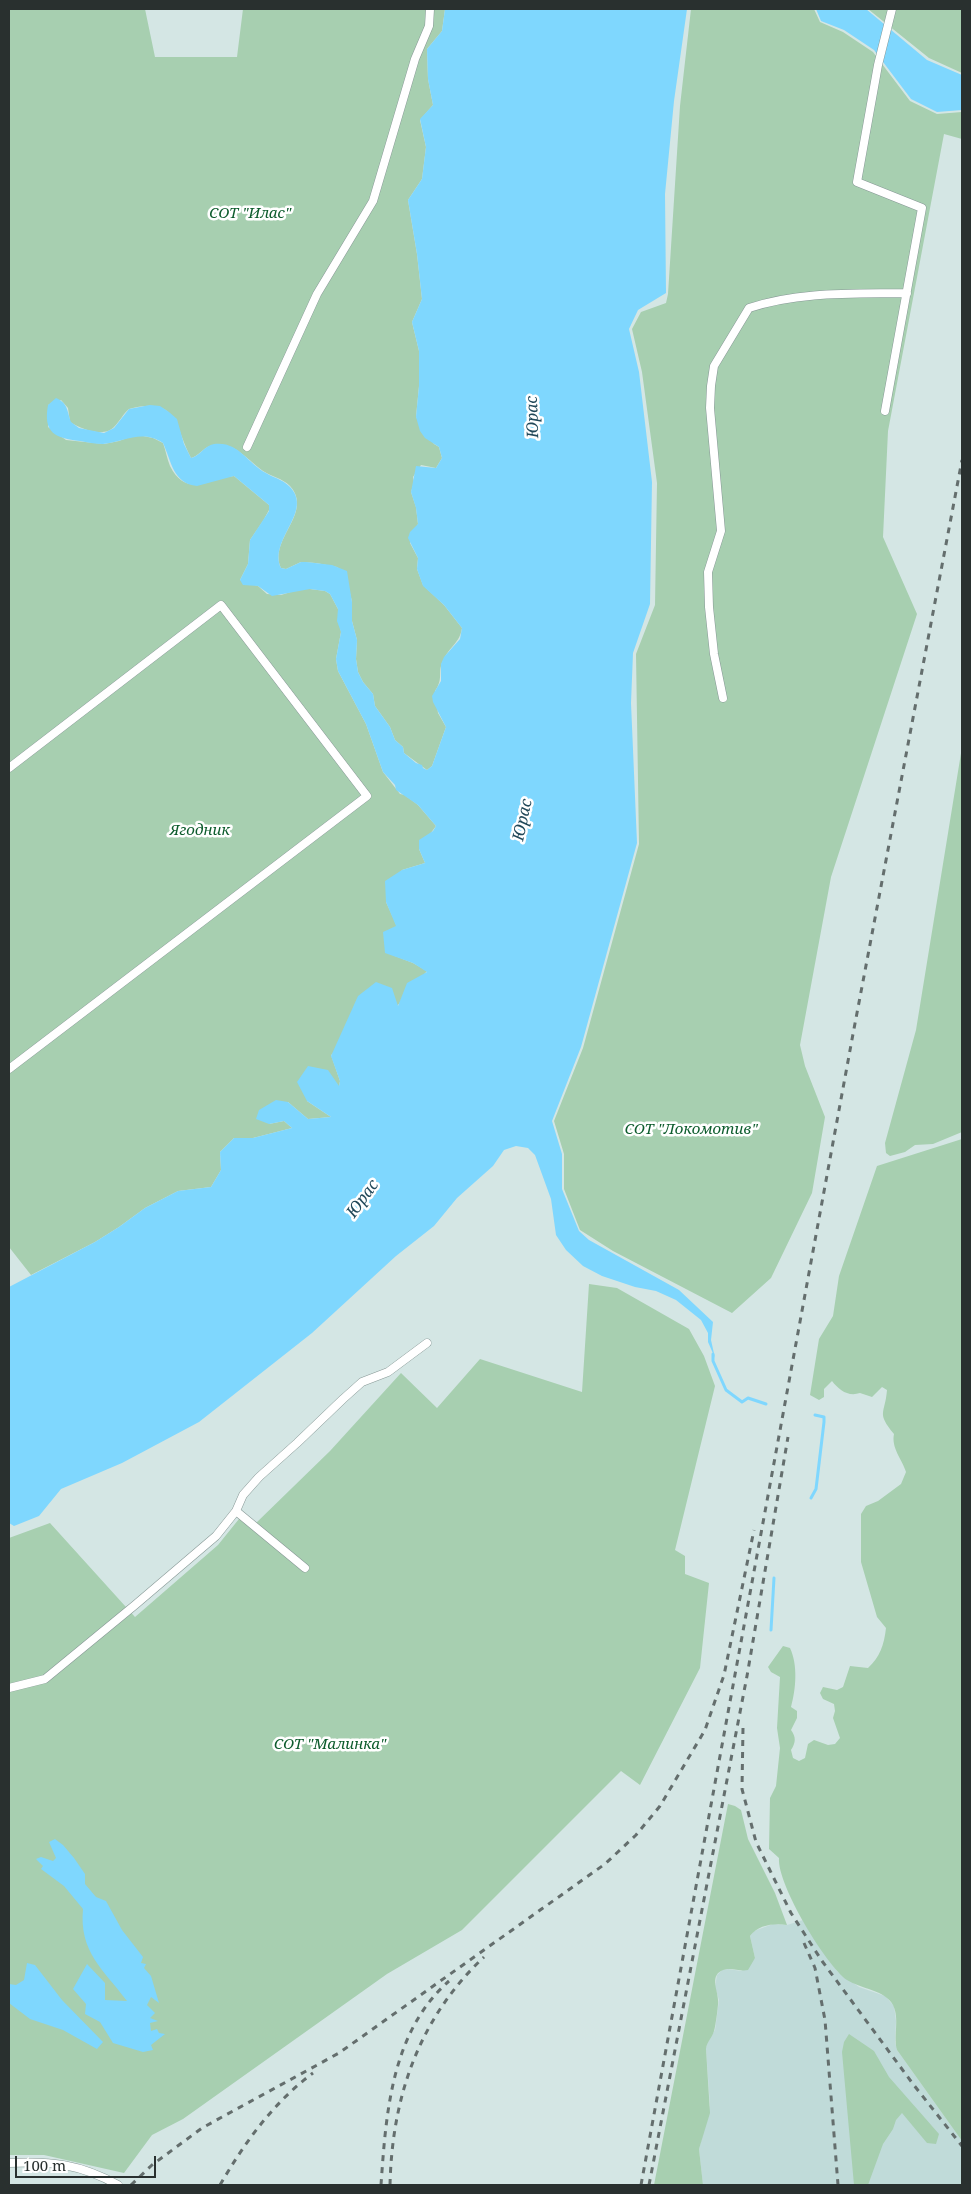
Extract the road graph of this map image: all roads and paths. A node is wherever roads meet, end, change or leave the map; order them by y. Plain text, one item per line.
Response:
1 (430, 9) edge
2 (892, 9) edge
3 (907, 293) junction
4 (885, 411) dead end
5 (247, 447) dead end
6 (723, 698) dead end
7 (9, 768) edge
8 (9, 1069) edge
9 (427, 1343) dead end
10 (236, 1511) junction
11 (305, 1568) dead end
12 (9, 1688) edge
13 (9, 2163) edge
14 (118, 2185) edge

1 - 5 street
2 - 3 street
3 - 4 street
3 - 6 street
7 - 8 street
9 - 10 street
10 - 11 street
10 - 12 street
13 - 14 street

